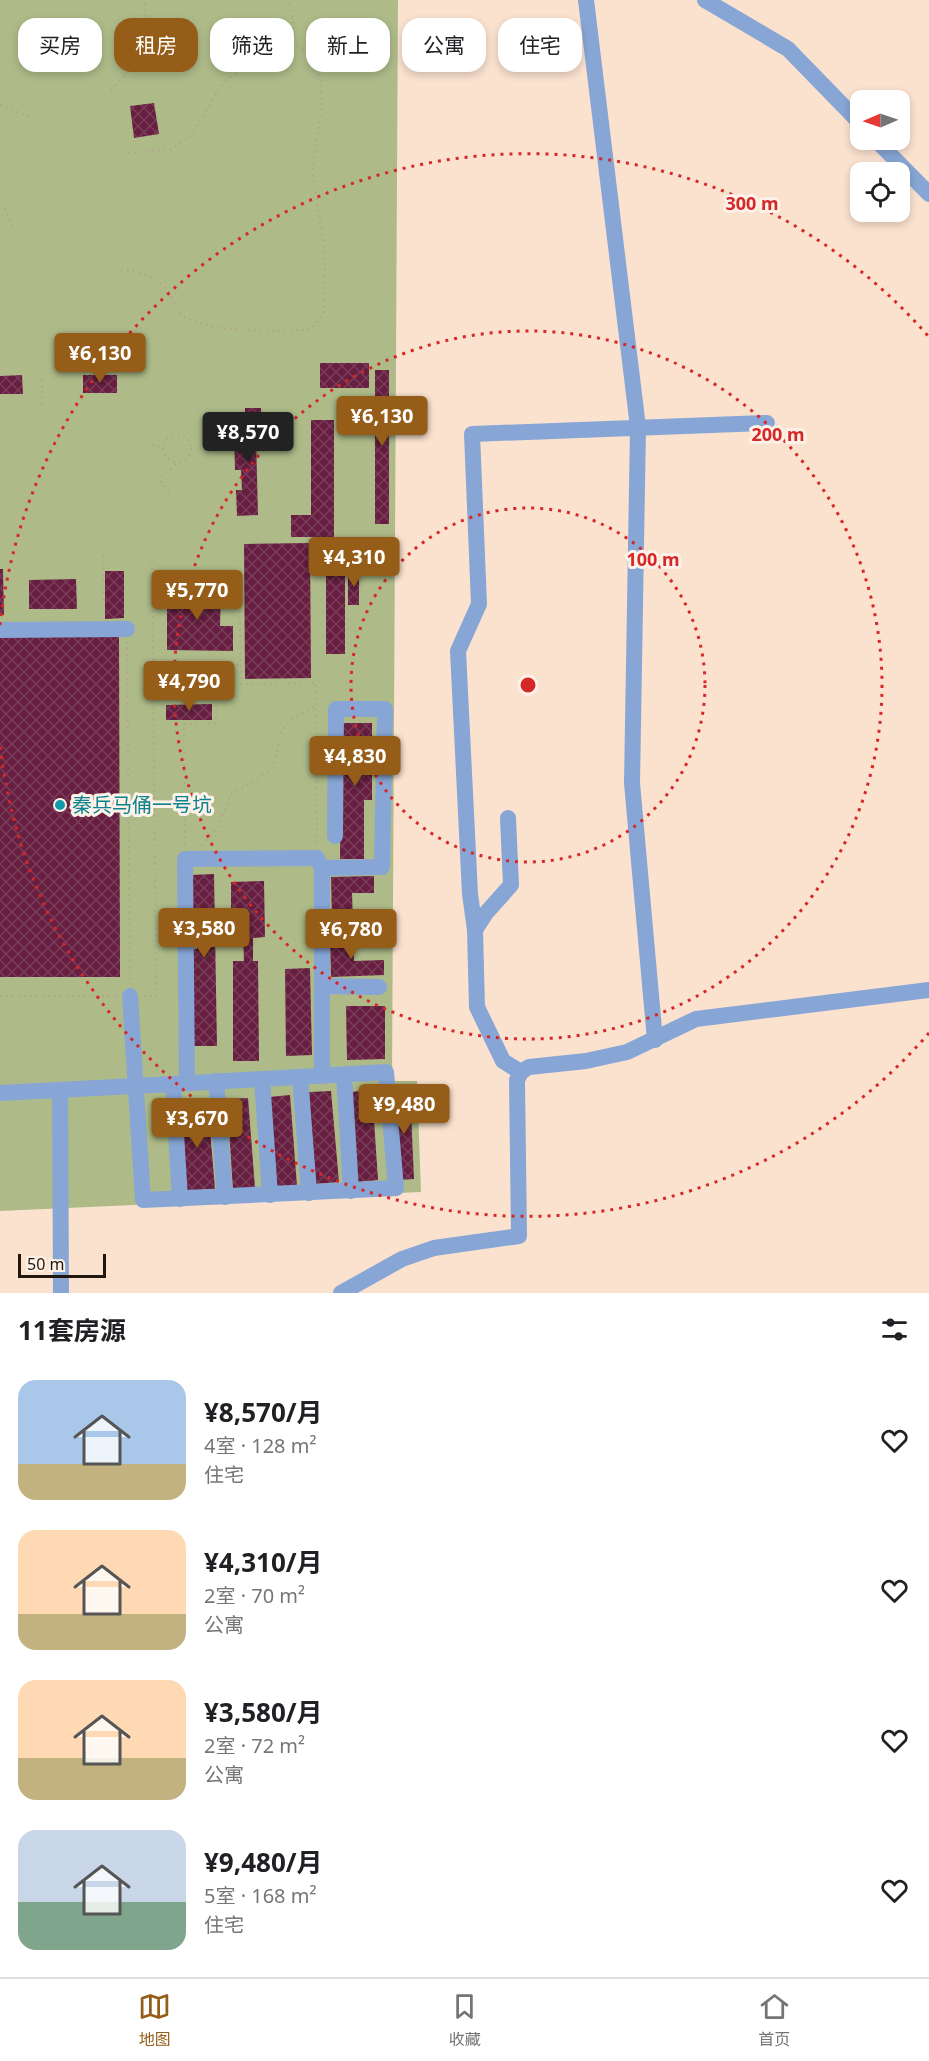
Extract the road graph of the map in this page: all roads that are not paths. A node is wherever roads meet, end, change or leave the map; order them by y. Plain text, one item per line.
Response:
1 (586, 0) edge
2 (705, 0) edge
3 (850, 113) edge
4 (886, 150) edge
5 (929, 194) edge
6 (767, 423) dead end
7 (638, 427) junction
8 (127, 629) road end
9 (0, 630) edge
10 (508, 818) dead end
11 (335, 836) dead end
12 (319, 863) junction
13 (375, 926) dead end
14 (322, 927) junction
15 (476, 930) junction
16 (322, 986) junction
17 (379, 987) dead end
18 (929, 990) edge
19 (130, 996) road end
20 (655, 1040) junction
21 (521, 1072) junction
22 (344, 1075) junction
23 (322, 1076) junction
24 (300, 1077) junction
25 (262, 1079) junction
26 (216, 1082) junction
27 (180, 1084) junction
28 (134, 1086) junction
29 (60, 1090) junction
30 (0, 1093) edge
31 (351, 1191) junction
32 (309, 1193) junction
33 (270, 1195) junction
34 (225, 1197) junction
35 (180, 1199) junction
36 (61, 1293) edge
37 (341, 1293) edge

1 - 7 street
2 - 3 street
4 - 5 street
6 - 7 street
7 - 15 street
7 - 20 street
8 - 9 street
10 - 15 street
11 - 12 street
12 - 14 street
12 - 27 street
13 - 14 street
14 - 16 street
15 - 21 street
16 - 17 street
16 - 23 street
18 - 20 street
19 - 28 street
20 - 21 street
21 - 37 street
22 - 23 street
22 - 31 street
22 - 31 street
23 - 24 street
24 - 25 street
24 - 32 street
25 - 26 street
25 - 33 street
26 - 27 street
26 - 34 street
27 - 28 street
27 - 35 street
28 - 29 street
28 - 35 street
29 - 30 street
29 - 36 street
31 - 32 street
32 - 33 street
33 - 34 street
34 - 35 street

